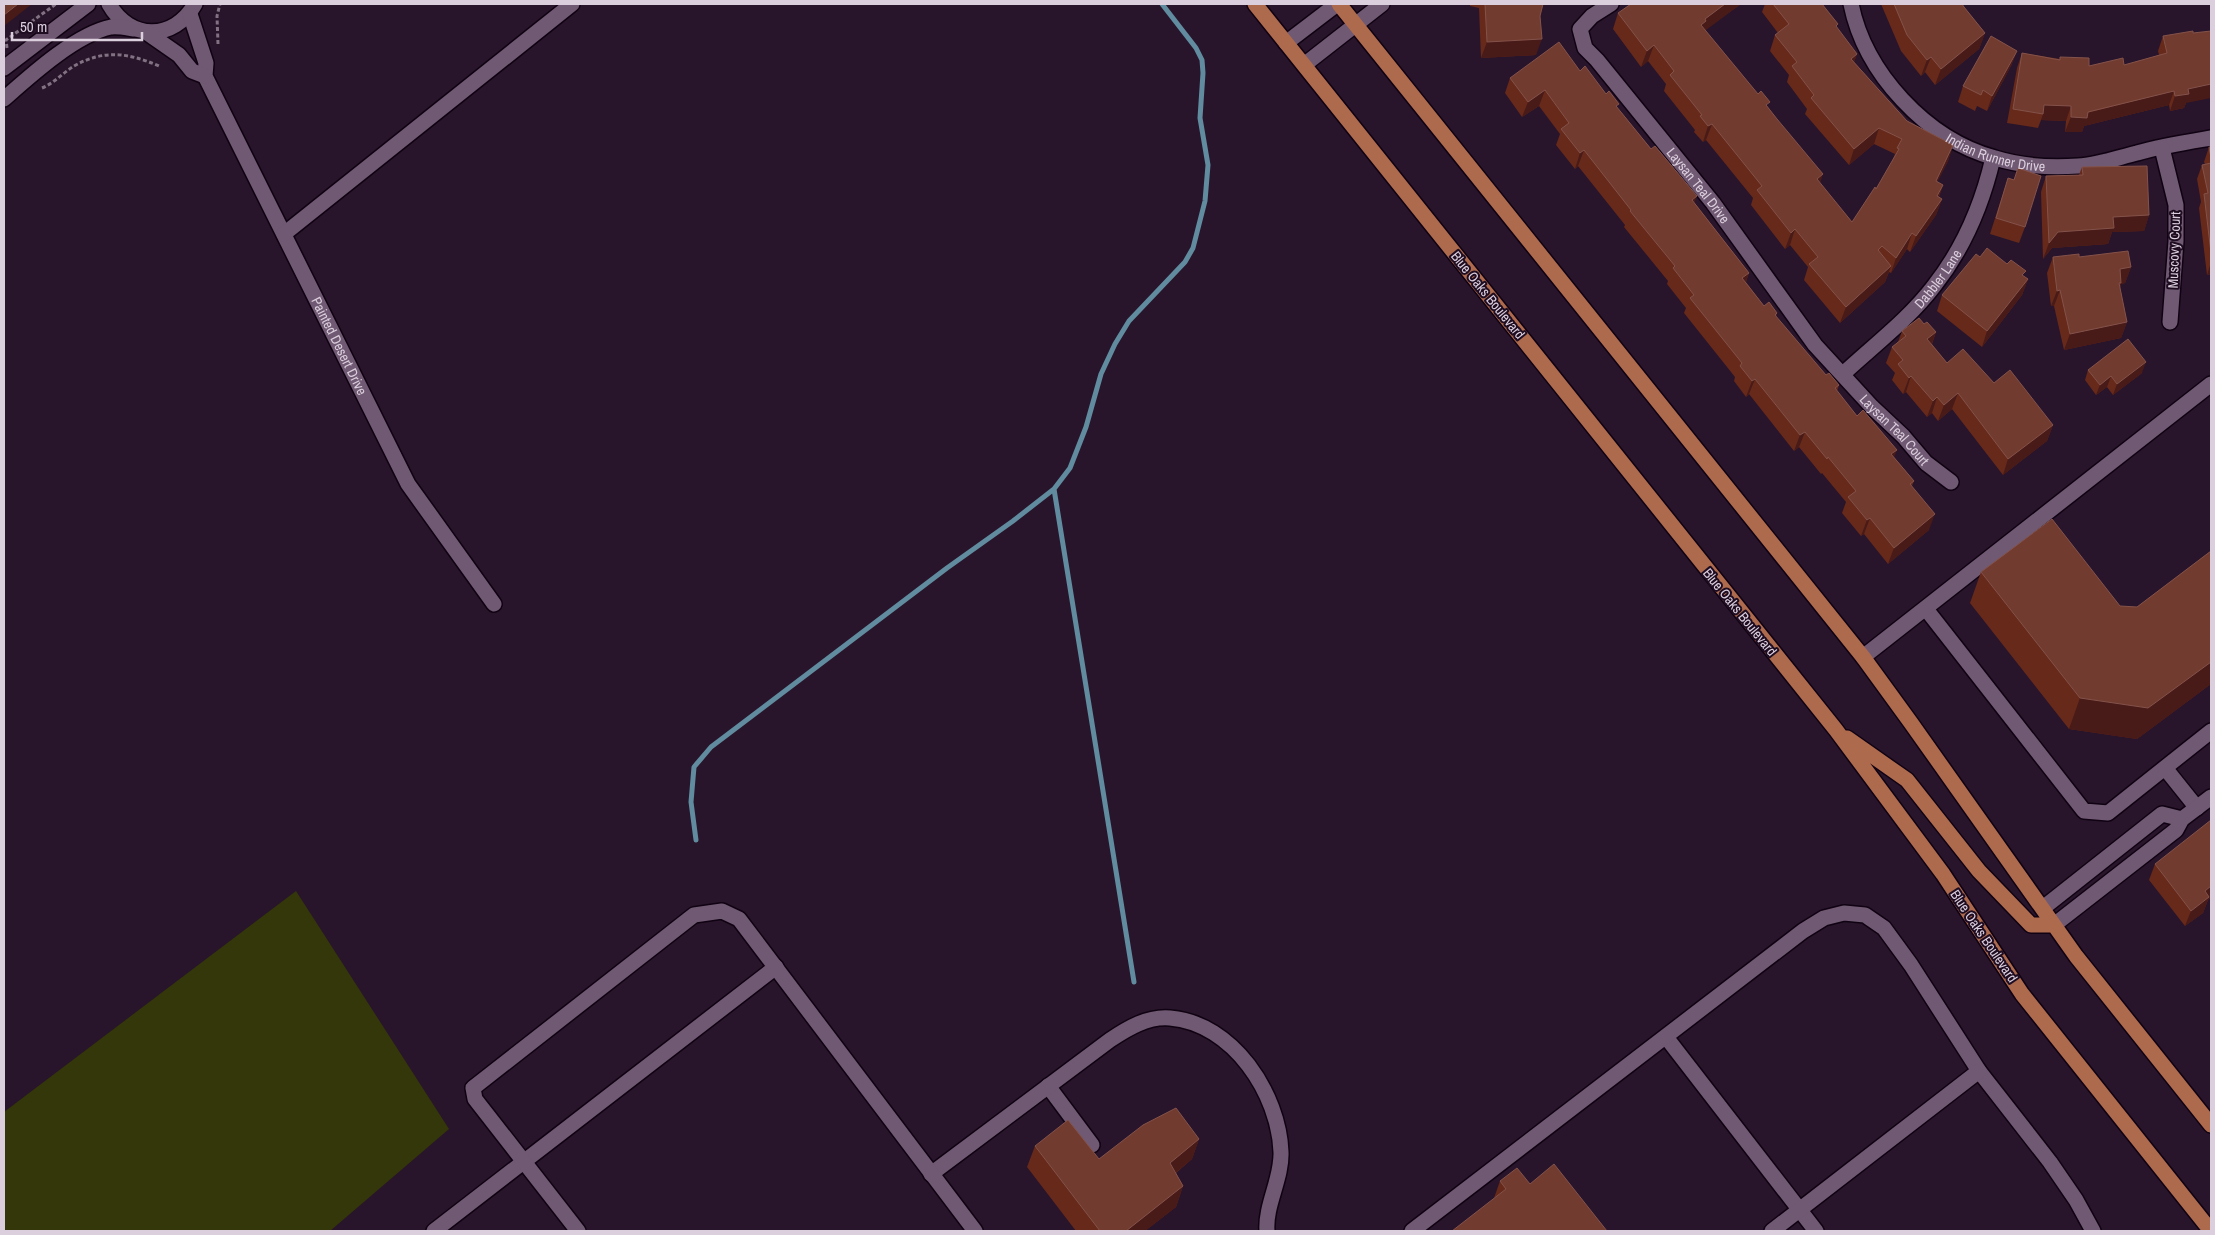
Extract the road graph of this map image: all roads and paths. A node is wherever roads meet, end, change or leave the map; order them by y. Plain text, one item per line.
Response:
1 (88, 4) edge
2 (109, 4) edge
3 (220, 4) edge
4 (572, 4) edge
5 (1255, 4) edge
6 (1338, 4) edge
7 (1382, 4) edge
8 (1612, 4) edge
9 (1851, 4) edge
10 (192, 9) edge
11 (1356, 25) junction
12 (140, 30) junction
13 (1286, 43) junction
14 (218, 44) dead end
15 (1304, 65) junction
16 (159, 66) dead end
17 (4, 68) edge
18 (205, 76) junction
19 (23, 82) junction
20 (4, 99) edge
21 (2211, 138) edge
22 (2162, 148) junction
23 (1994, 158) junction
24 (284, 234) junction
25 (2170, 322) dead end
26 (1842, 374) junction
27 (2211, 384) edge
28 (1951, 482) dead end
29 (494, 604) dead end
30 (1926, 609) junction
31 (1863, 657) junction
32 (1836, 730) junction
33 (2211, 731) edge
34 (2165, 768) junction
35 (2211, 797) edge
36 (2197, 808) junction
37 (2182, 819) junction
38 (2043, 908) junction
39 (2054, 925) junction
40 (776, 967) junction
41 (1666, 1037) junction
42 (1979, 1071) junction
43 (1048, 1086) junction
44 (2211, 1125) edge
45 (1092, 1144) dead end
46 (524, 1162) junction
47 (931, 1174) junction
48 (1800, 1210) junction
49 (434, 1231) edge
50 (578, 1231) edge
51 (975, 1231) edge
52 (1267, 1231) edge
53 (1412, 1231) edge
54 (1772, 1231) edge
55 (1816, 1231) edge
56 (2093, 1231) edge
57 (2210, 1231) edge

1 - 17 street
2 - 12 street, Painted Desert Drive
3 - 14 path
4 - 24 street
5 - 13 main road, Blue Oaks Boulevard
6 - 11 main road
6 - 13 street
7 - 11 street
8 - 26 street, Laysan Teal Drive
9 - 23 street, Indian Runner Drive
10 - 12 street
10 - 18 street, Painted Desert Drive
11 - 15 street
11 - 31 main road
12 - 18 street, Painted Desert Drive
12 - 19 street
13 - 15 main road, Blue Oaks Boulevard
15 - 32 main road, Blue Oaks Boulevard
16 - 19 path
18 - 24 street, Painted Desert Drive
19 - 20 street
21 - 22 street, Indian Runner Drive
22 - 23 street, Indian Runner Drive
22 - 25 street, Muscovy Court
23 - 26 street, Dabbler Lane
24 - 29 street, Painted Desert Drive
26 - 28 street, Laysan Teal Court
27 - 30 street
30 - 31 street
30 - 34 street
31 - 38 main road
32 - 39 main road
32 - 57 main road, Blue Oaks Boulevard
33 - 34 street
34 - 36 street
35 - 36 street
36 - 37 street
37 - 38 street
37 - 39 street
38 - 39 main road
39 - 44 main road
40 - 46 street
40 - 46 street
40 - 47 street
41 - 42 street
41 - 48 street
41 - 53 street
42 - 48 street
42 - 56 street
43 - 45 street
43 - 47 street
43 - 52 street
46 - 49 street
46 - 50 street
47 - 51 street
48 - 54 street
48 - 55 street

